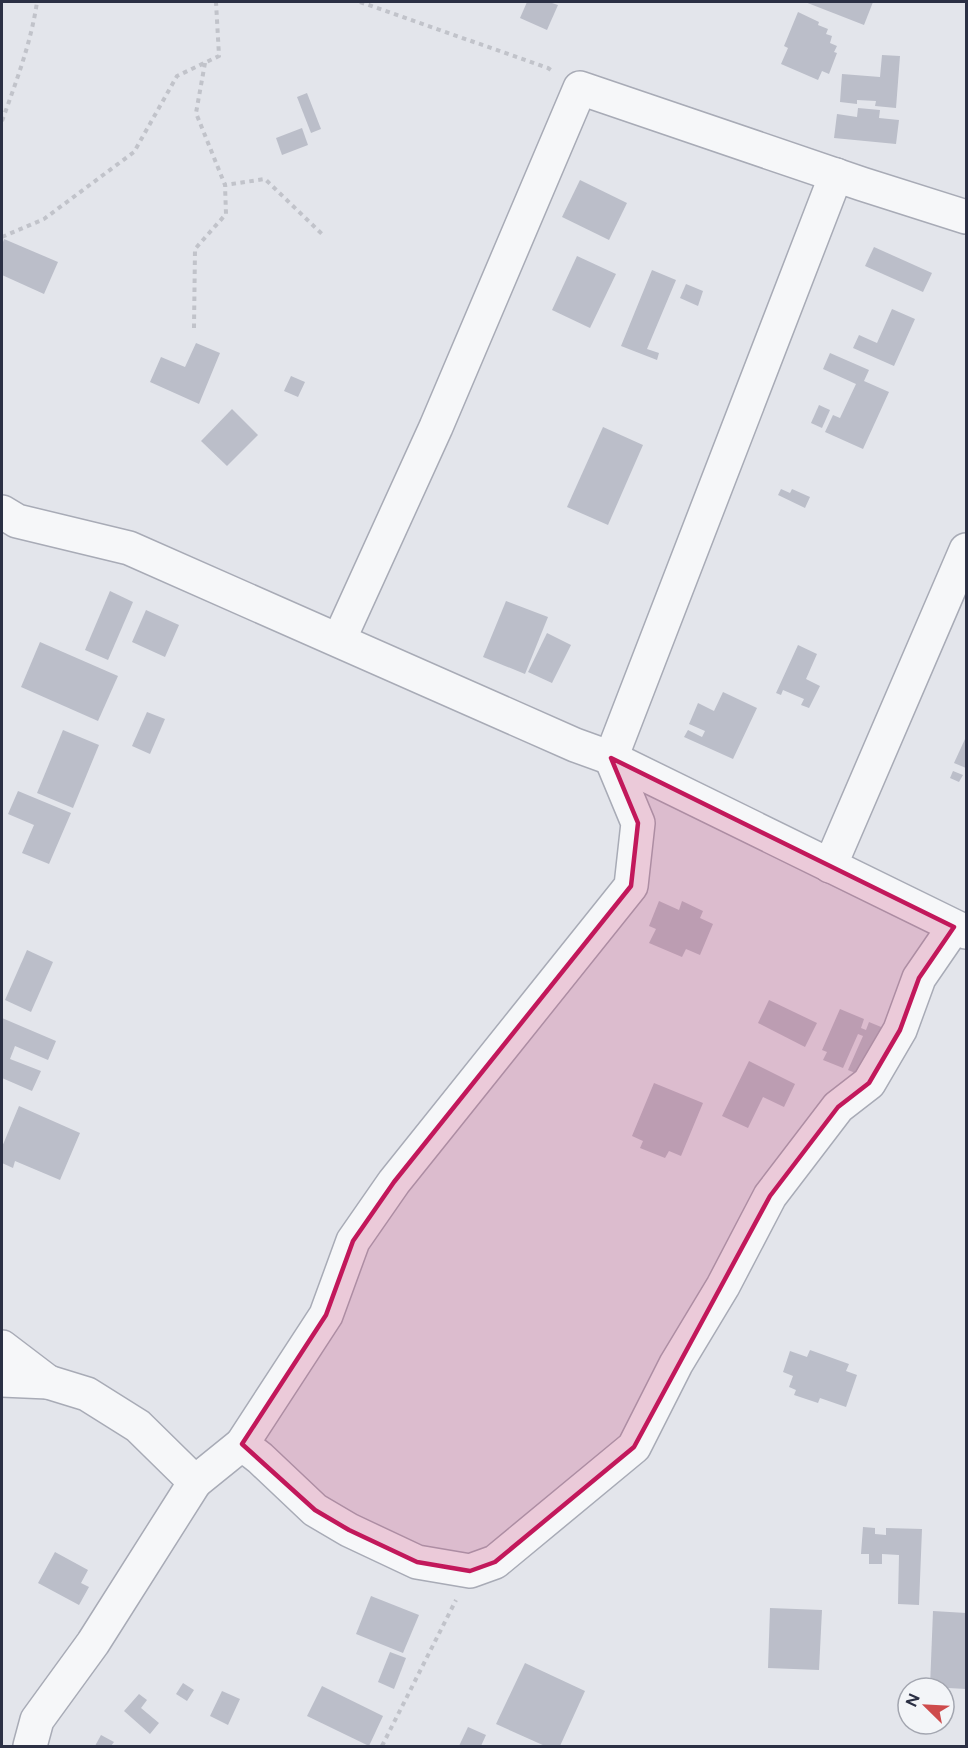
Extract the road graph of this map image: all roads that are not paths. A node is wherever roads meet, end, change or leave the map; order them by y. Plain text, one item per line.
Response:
1 (836, 175) junction
2 (966, 217) edge
3 (7, 526) edge
4 (966, 550) edge
5 (339, 640) junction
6 (611, 758) junction
7 (830, 866) junction
8 (960, 930) edge
9 (2, 1347) edge
10 (2, 1380) edge
11 (48, 1382) junction
12 (242, 1444) junction
13 (195, 1482) junction
14 (34, 1733) edge
15 (6, 1746) edge

1 - 2 street
1 - 5 street
1 - 6 street
3 - 5 street
4 - 7 street
5 - 6 street
6 - 7 street
6 - 12 street
7 - 8 street
8 - 12 street
9 - 11 street
10 - 11 street
11 - 13 street
12 - 13 street
13 - 14 street
14 - 15 street

